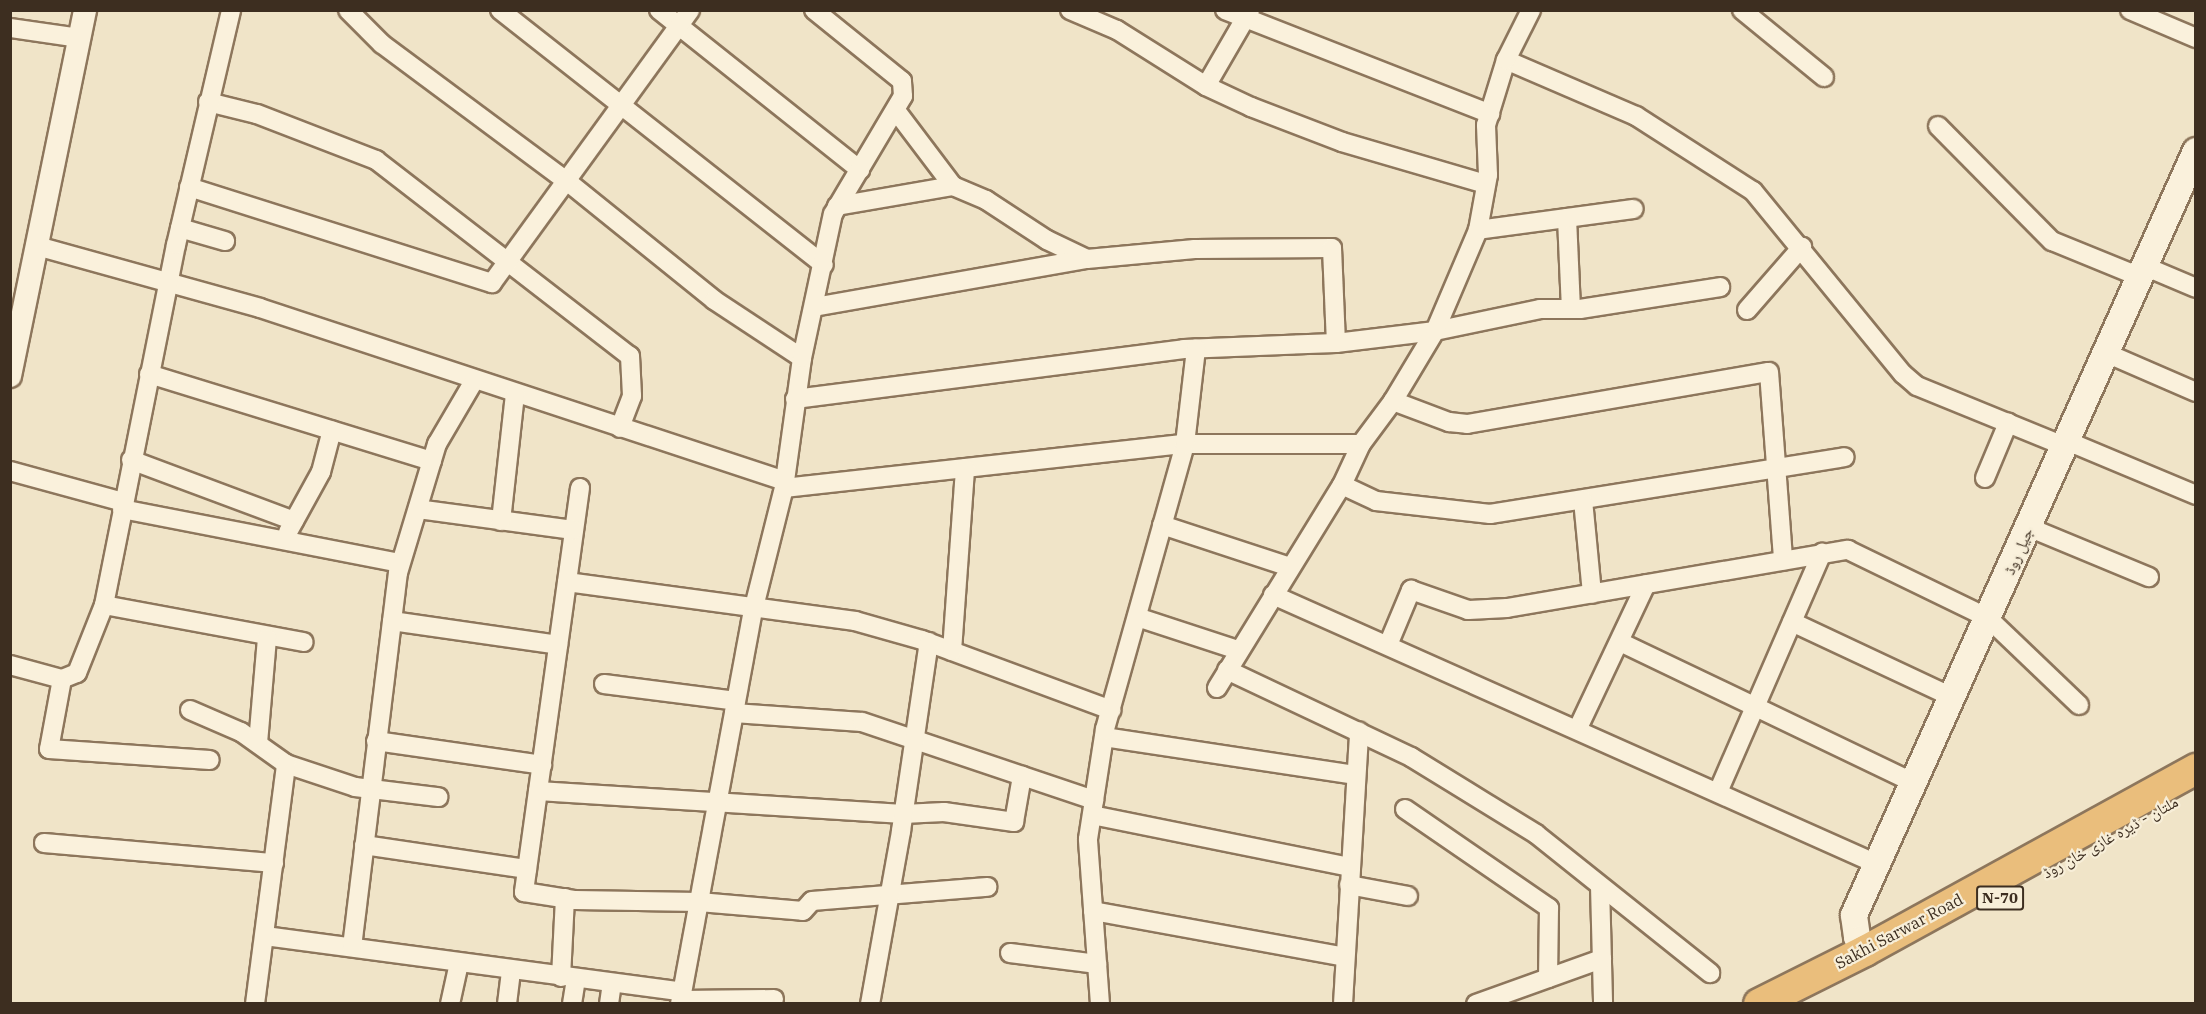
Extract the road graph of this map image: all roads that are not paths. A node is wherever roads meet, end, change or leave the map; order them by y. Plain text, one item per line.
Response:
1 (85, 10) edge
2 (231, 10) edge
3 (348, 10) edge
4 (500, 10) edge
5 (659, 10) edge
6 (690, 10) edge
7 (814, 10) edge
8 (1070, 10) edge
9 (1225, 10) edge
10 (1742, 10) edge
11 (2130, 10) edge
12 (1527, 11) edge
13 (1248, 14) edge
14 (679, 26) junction
15 (10, 28) edge
16 (79, 38) junction
17 (2196, 38) edge
18 (1506, 60) junction
19 (1824, 77) dead end
20 (1206, 86) junction
21 (208, 102) junction
22 (621, 104) junction
23 (897, 112) junction
24 (1490, 114) junction
25 (1938, 126) dead end
26 (2196, 151) edge
27 (860, 170) junction
28 (568, 182) junction
29 (1486, 184) junction
30 (953, 186) junction
31 (2188, 186) edge
32 (189, 187) junction
33 (837, 206) junction
34 (1634, 209) dead end
35 (1567, 218) junction
36 (180, 228) junction
37 (1478, 230) junction
38 (225, 241) dead end
39 (37, 246) junction
40 (1802, 247) junction
41 (1087, 259) junction
42 (505, 261) junction
43 (824, 265) junction
44 (2142, 272) junction
45 (168, 281) junction
46 (1720, 287) dead end
47 (2196, 288) edge
48 (814, 307) junction
49 (1571, 309) junction
50 (1747, 310) dead end
51 (1435, 331) junction
52 (1336, 343) junction
53 (1196, 349) junction
54 (2106, 353) junction
55 (802, 358) junction
56 (12, 362) edge
57 (149, 374) junction
58 (474, 381) junction
59 (2196, 392) edge
60 (515, 394) junction
61 (795, 399) junction
62 (1393, 401) junction
63 (2008, 423) junction
64 (620, 428) junction
65 (332, 430) junction
66 (2066, 443) junction
67 (1185, 444) junction
68 (1361, 444) junction
69 (1845, 457) dead end
70 (131, 460) junction
71 (432, 461) junction
72 (1776, 466) junction
73 (965, 468) junction
74 (10, 471) edge
75 (1985, 478) dead end
76 (1342, 484) junction
77 (784, 485) junction
78 (580, 488) dead end
79 (2196, 495) edge
80 (1583, 500) junction
81 (122, 505) junction
82 (418, 509) junction
83 (294, 521) junction
84 (501, 521) junction
85 (1162, 525) junction
86 (2028, 527) junction
87 (574, 530) junction
88 (284, 542) junction
89 (1822, 553) junction
90 (1783, 560) junction
91 (400, 563) junction
92 (1290, 567) junction
93 (2149, 577) dead end
94 (567, 582) junction
95 (1646, 584) junction
96 (1592, 594) junction
97 (1273, 595) junction
98 (104, 605) junction
99 (754, 605) junction
100 (1137, 617) junction
101 (1988, 618) junction
102 (392, 621) junction
103 (1792, 622) junction
104 (267, 638) junction
105 (304, 642) dead end
106 (929, 642) junction
107 (1620, 642) junction
108 (558, 645) junction
109 (1388, 645) junction
110 (1238, 650) junction
111 (952, 651) junction
112 (10, 665) edge
113 (1227, 670) junction
114 (62, 678) junction
115 (604, 684) dead end
116 (1217, 688) dead end
117 (1952, 698) junction
118 (2079, 705) dead end
119 (735, 707) junction
120 (1755, 708) junction
121 (190, 710) dead end
122 (1111, 710) junction
123 (1578, 728) junction
124 (1359, 731) junction
125 (1104, 737) junction
126 (915, 739) junction
127 (376, 741) junction
128 (258, 743) junction
129 (210, 760) dead end
130 (286, 764) junction
131 (542, 765) junction
132 (2196, 769) edge
133 (1356, 775) junction
134 (1022, 776) junction
135 (1914, 783) junction
136 (370, 789) junction
137 (2196, 790) edge
138 (538, 791) junction
139 (1718, 792) junction
140 (438, 796) dead end
141 (717, 802) junction
142 (1093, 808) junction
143 (1405, 809) dead end
144 (2139, 811) junction
145 (903, 814) junction
146 (44, 843) dead end
147 (364, 845) junction
148 (274, 862) junction
149 (1877, 864) junction
150 (527, 869) junction
151 (1350, 876) junction
152 (1600, 886) junction
153 (987, 887) dead end
154 (889, 895) junction
155 (1408, 896) dead end
156 (565, 898) junction
157 (699, 903) junction
158 (1093, 910) junction
159 (265, 936) junction
160 (352, 947) junction
161 (1865, 951) junction
162 (1010, 952) dead end
163 (1345, 957) junction
164 (1602, 959) junction
165 (459, 963) junction
166 (1097, 964) junction
167 (512, 971) junction
168 (1710, 973) dead end
169 (569, 978) junction
170 (1548, 978) junction
171 (612, 983) junction
172 (681, 998) edge
173 (774, 999) dead end
174 (255, 1004) edge
175 (450, 1004) edge
176 (507, 1004) edge
177 (572, 1004) edge
178 (609, 1004) edge
179 (870, 1004) edge
180 (1100, 1004) edge
181 (1343, 1004) edge
182 (1476, 1004) edge
183 (1603, 1004) edge
184 (1759, 1004) edge
185 (1803, 1004) edge

1 - 16 street
2 - 21 street
3 - 28 street
4 - 22 street
5 - 14 street
6 - 14 street
7 - 23 street
8 - 20 street
9 - 13 street
10 - 19 street
11 - 17 street
12 - 18 street
13 - 20 street
13 - 24 street
14 - 22 street
14 - 27 street
15 - 16 street
16 - 39 street
18 - 24 street
18 - 40 street
20 - 29 street
21 - 32 street
21 - 42 street
22 - 28 street
22 - 43 street
23 - 27 street
23 - 30 street
24 - 29 street
25 - 44 street
26 - 31 main road, جیل روڈ
27 - 33 street
28 - 42 street
28 - 55 street
29 - 37 street
30 - 33 street
30 - 41 street
31 - 44 main road, جیل روڈ
32 - 36 street
32 - 42 street
33 - 43 street
34 - 35 street
35 - 37 street
35 - 49 street
36 - 38 street
36 - 45 street
37 - 51 street
39 - 45 street
39 - 56 street
40 - 50 street
40 - 63 street
41 - 48 street
41 - 52 street
42 - 64 street
43 - 48 street
44 - 47 street
44 - 54 main road, جیل روڈ
45 - 57 street
45 - 58 street
46 - 49 street
48 - 55 street
49 - 51 street
51 - 52 street
51 - 62 street
52 - 53 street
53 - 61 street
53 - 67 street
54 - 59 street
54 - 66 main road, جیل روڈ
55 - 61 street
57 - 65 street
57 - 70 street
58 - 60 street
58 - 71 street
60 - 64 street
60 - 84 street
61 - 77 street
62 - 68 street
62 - 72 street
63 - 66 street
63 - 75 street
64 - 77 street
65 - 71 street
65 - 83 street
66 - 79 street
66 - 86 main road, جیل روڈ
67 - 68 street
67 - 73 street
67 - 85 street
68 - 76 street
69 - 72 street
70 - 81 street
70 - 83 street
71 - 82 street
72 - 80 street
72 - 90 street
73 - 77 street
73 - 111 street
74 - 81 street
76 - 80 street
76 - 92 street
77 - 99 street
78 - 87 street
80 - 96 street
81 - 88 street
81 - 98 street
82 - 84 street
82 - 91 street
83 - 88 street
84 - 87 street
85 - 92 street
85 - 100 street
86 - 93 street
86 - 101 main road, جیل روڈ
87 - 94 street
88 - 91 street
89 - 90 street
89 - 101 street
89 - 103 street
90 - 95 street
91 - 102 street
92 - 97 street
94 - 99 street
94 - 108 street
95 - 96 street
95 - 107 street
96 - 109 street
97 - 109 street
97 - 110 street
98 - 104 street
98 - 114 street
99 - 106 street
99 - 119 street
100 - 110 street
100 - 122 street
101 - 117 main road, جیل روڈ
101 - 118 street
102 - 108 street
102 - 127 street
103 - 117 street
103 - 120 street
104 - 105 street
104 - 128 street
106 - 111 street
106 - 126 street
107 - 120 street
107 - 123 street
108 - 131 street
109 - 123 street
110 - 113 street
111 - 122 street
112 - 114 street
113 - 116 street
113 - 124 street
114 - 129 street
115 - 119 street
117 - 135 main road, جیل روڈ
119 - 126 street
119 - 141 street
120 - 135 street
120 - 139 street
121 - 128 street
122 - 125 street
123 - 139 street
124 - 133 street
124 - 152 street
125 - 133 street
125 - 142 street
126 - 134 street
126 - 145 street
127 - 131 street
127 - 136 street
128 - 130 street
130 - 136 street
130 - 148 street
131 - 138 street
132 - 144 highway, Sakhi Sarwar Road / N-70
133 - 151 street
134 - 142 street
134 - 145 street
135 - 149 main road, جیل روڈ
136 - 140 street
136 - 147 street
137 - 144 highway, ملتان - ڈیرہ غازی خان روڈ / N-70
138 - 141 street
138 - 150 street
139 - 149 street
141 - 145 street
141 - 157 street
142 - 151 street
142 - 158 street
143 - 170 street
144 - 161 highway, Sakhi Sarwar Road / N-70
144 - 185 highway, ملتان - ڈیرہ غازی خان روڈ / N-70
145 - 154 street
146 - 148 street
147 - 150 street
147 - 160 street
148 - 159 street
149 - 161 main road, جیل روڈ
150 - 156 street
151 - 155 street
151 - 163 street
152 - 164 street
152 - 168 street
153 - 154 street
154 - 157 street
154 - 179 street
156 - 157 street
156 - 169 street
157 - 172 street
158 - 163 street
158 - 166 street
159 - 160 street
159 - 174 street
160 - 165 street
161 - 184 highway, Sakhi Sarwar Road / N-70
162 - 166 street
163 - 181 street
164 - 170 street
164 - 183 street
165 - 167 street
165 - 175 street
166 - 180 street
167 - 169 street
167 - 176 street
169 - 171 street
169 - 177 street
170 - 182 street
171 - 172 street
171 - 178 street
172 - 173 street

